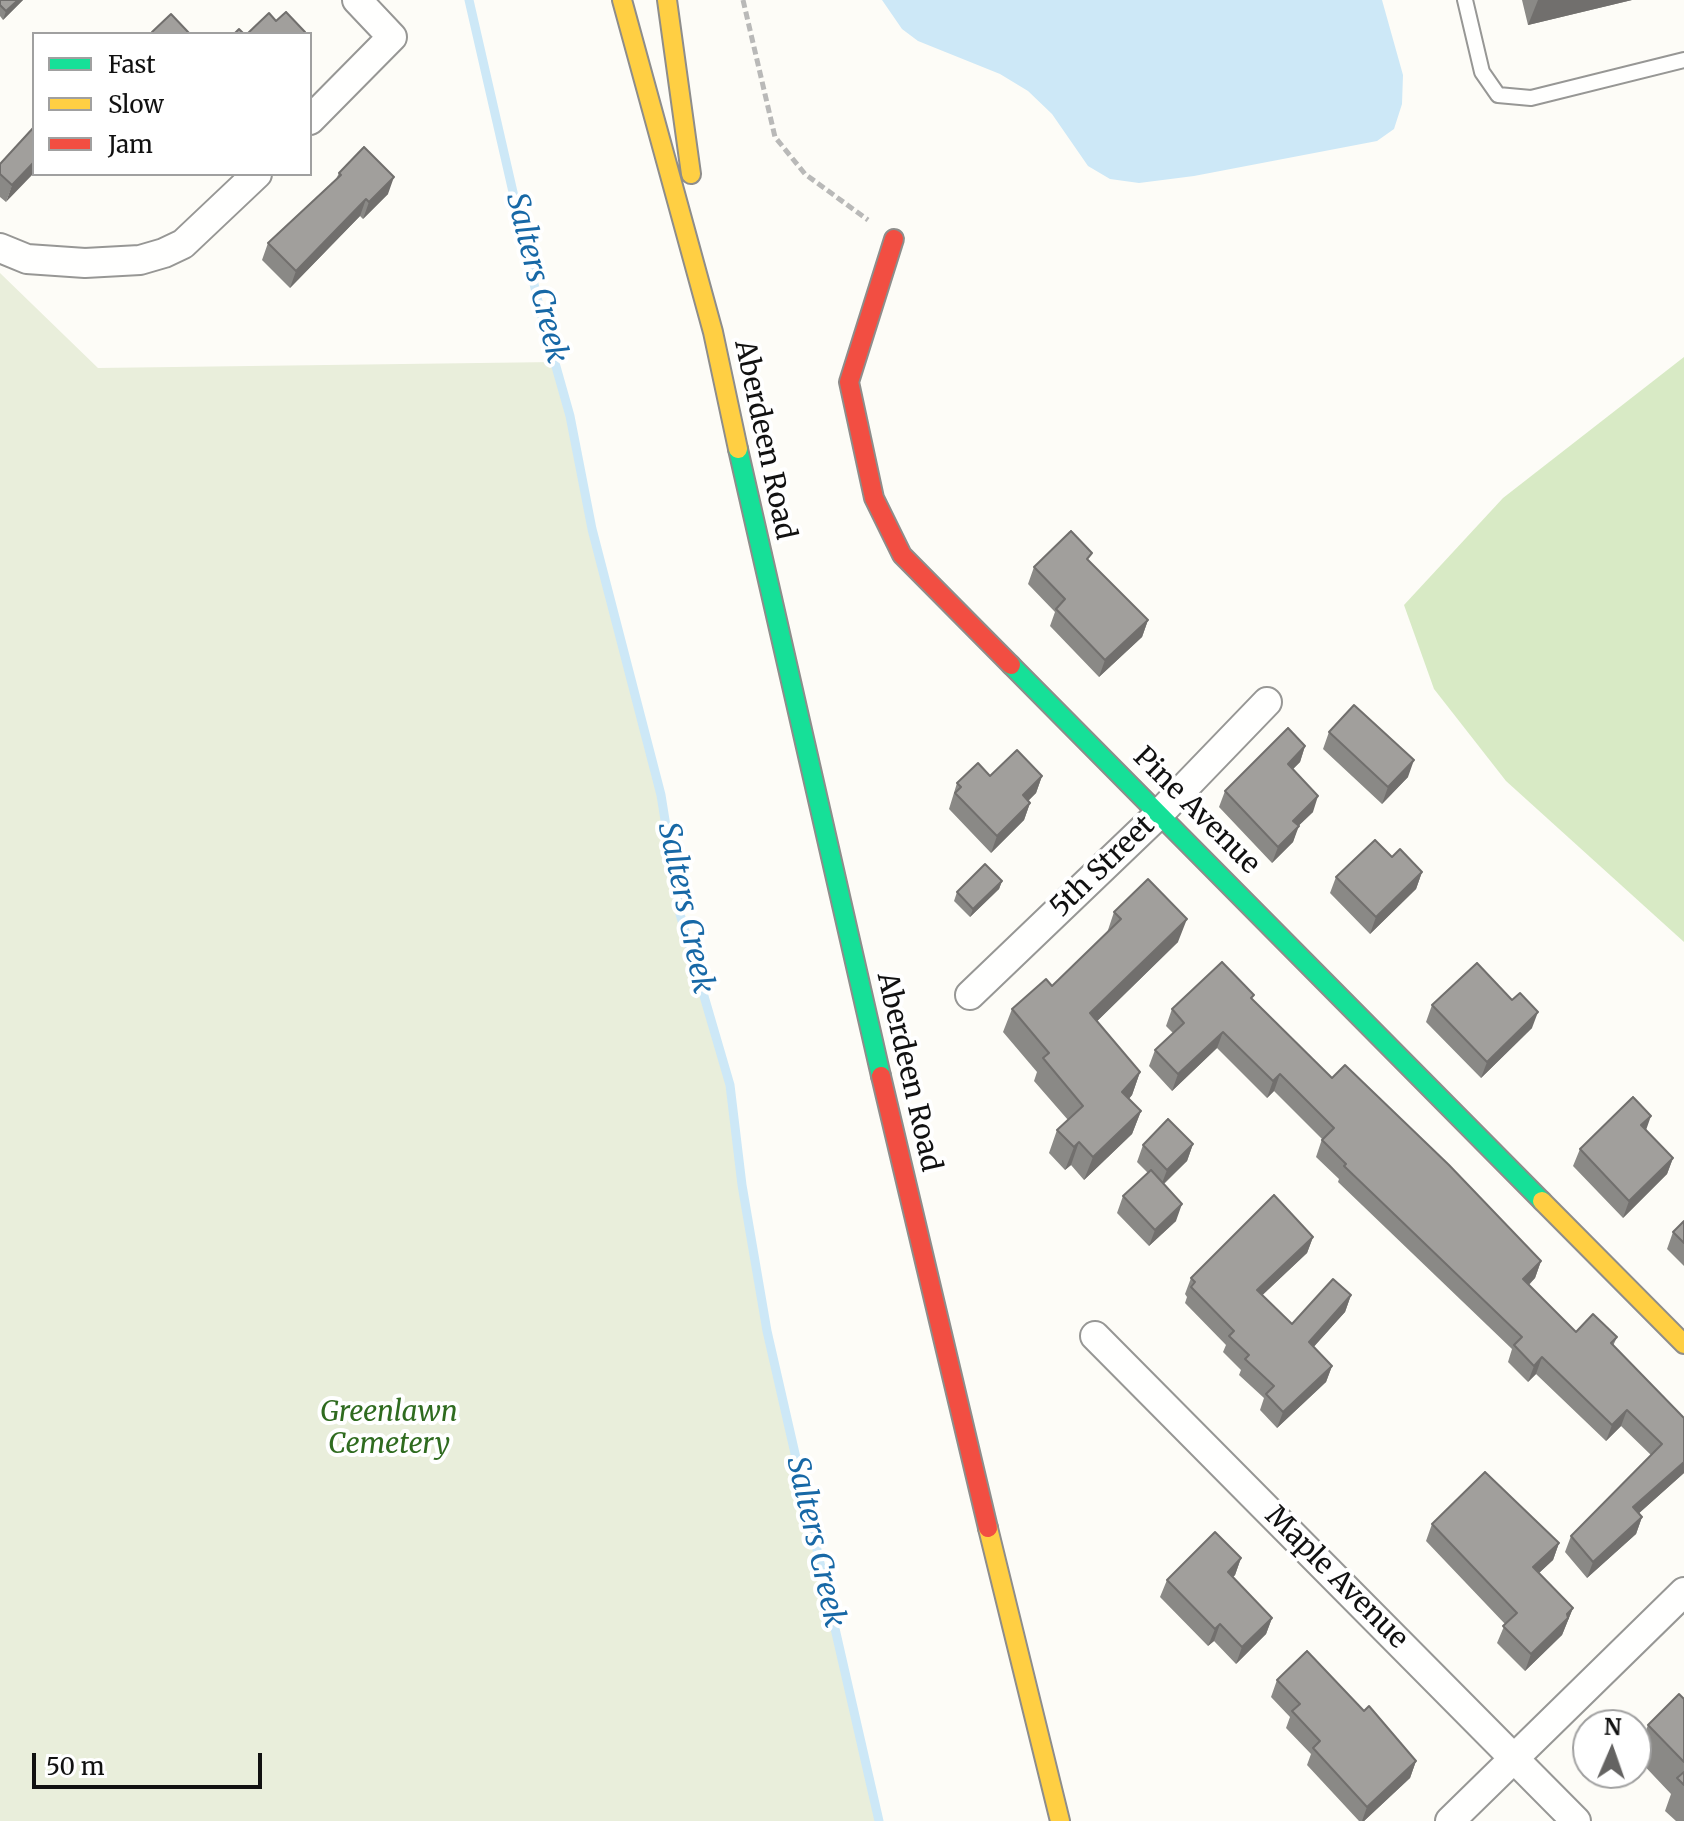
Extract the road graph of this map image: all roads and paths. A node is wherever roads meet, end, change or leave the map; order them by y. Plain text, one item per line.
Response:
1 (357, 0) edge
2 (622, 0) edge
3 (667, 0) edge
4 (743, 0) edge
5 (1465, 0) edge
6 (1684, 60) edge
7 (312, 118) edge
8 (255, 176) edge
9 (894, 239) joint
10 (0, 248) edge
11 (713, 332) junction
12 (1267, 702) dead end
13 (1159, 814) junction
14 (970, 995) dead end
15 (1095, 1336) dead end
16 (1684, 1344) edge
17 (1684, 1592) edge
18 (1515, 1758) junction
19 (1060, 1821) edge
20 (1450, 1821) edge
21 (1576, 1821) edge

1 - 7 street
2 - 11 main road, Aberdeen Road
3 - 11 main road, Aberdeen Road
4 - 9 path
5 - 6 lane
8 - 10 street
9 - 13 main road, Pine Avenue
11 - 19 main road, Aberdeen Road
12 - 13 street, 5th Street
13 - 14 street, 5th Street
13 - 16 main road, Pine Avenue
15 - 18 street, Maple Avenue
17 - 18 street
18 - 20 street
18 - 21 street, Maple Avenue

